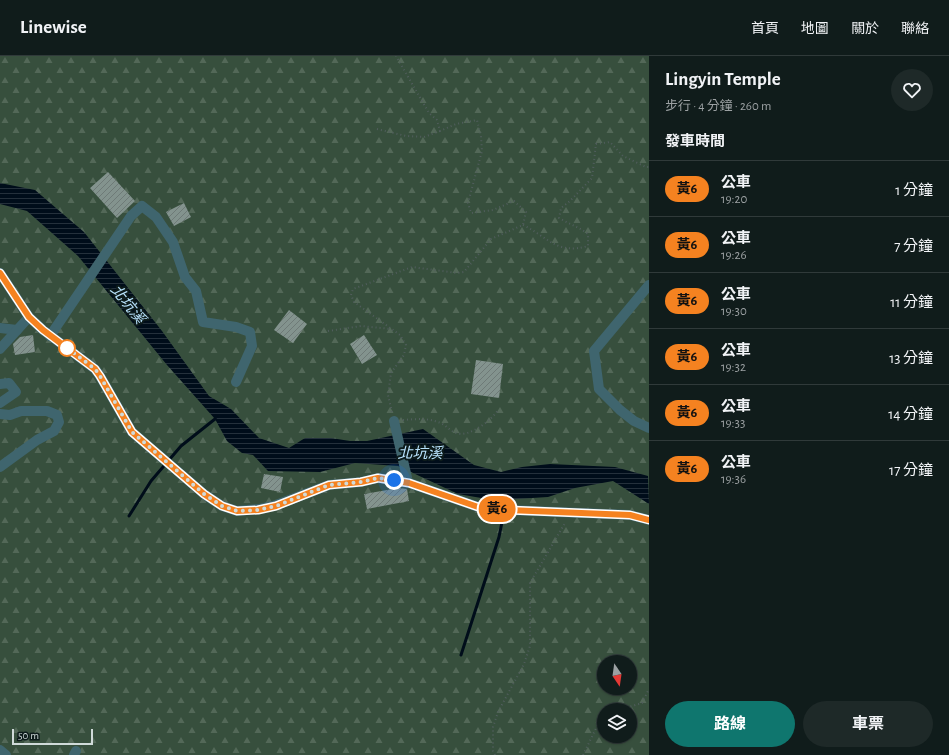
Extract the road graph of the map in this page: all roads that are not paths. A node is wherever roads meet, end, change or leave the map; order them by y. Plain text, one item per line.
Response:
1 (0, 273) edge
2 (649, 285) edge
3 (29, 317) junction
4 (0, 328) edge
5 (17, 330) junction
6 (50, 336) junction
7 (0, 349) edge
8 (236, 382) dead end
9 (0, 384) edge
10 (0, 403) edge
11 (0, 414) edge
12 (394, 421) road end
13 (649, 428) edge
14 (0, 467) edge
15 (408, 482) dead end
16 (649, 520) edge
17 (0, 750) edge
18 (6, 755) edge

1 - 3 street
2 - 13 street
3 - 5 street
3 - 6 street
4 - 5 street
5 - 7 street
6 - 8 street
6 - 16 street
9 - 10 street
11 - 14 street
12 - 15 street
17 - 18 street

